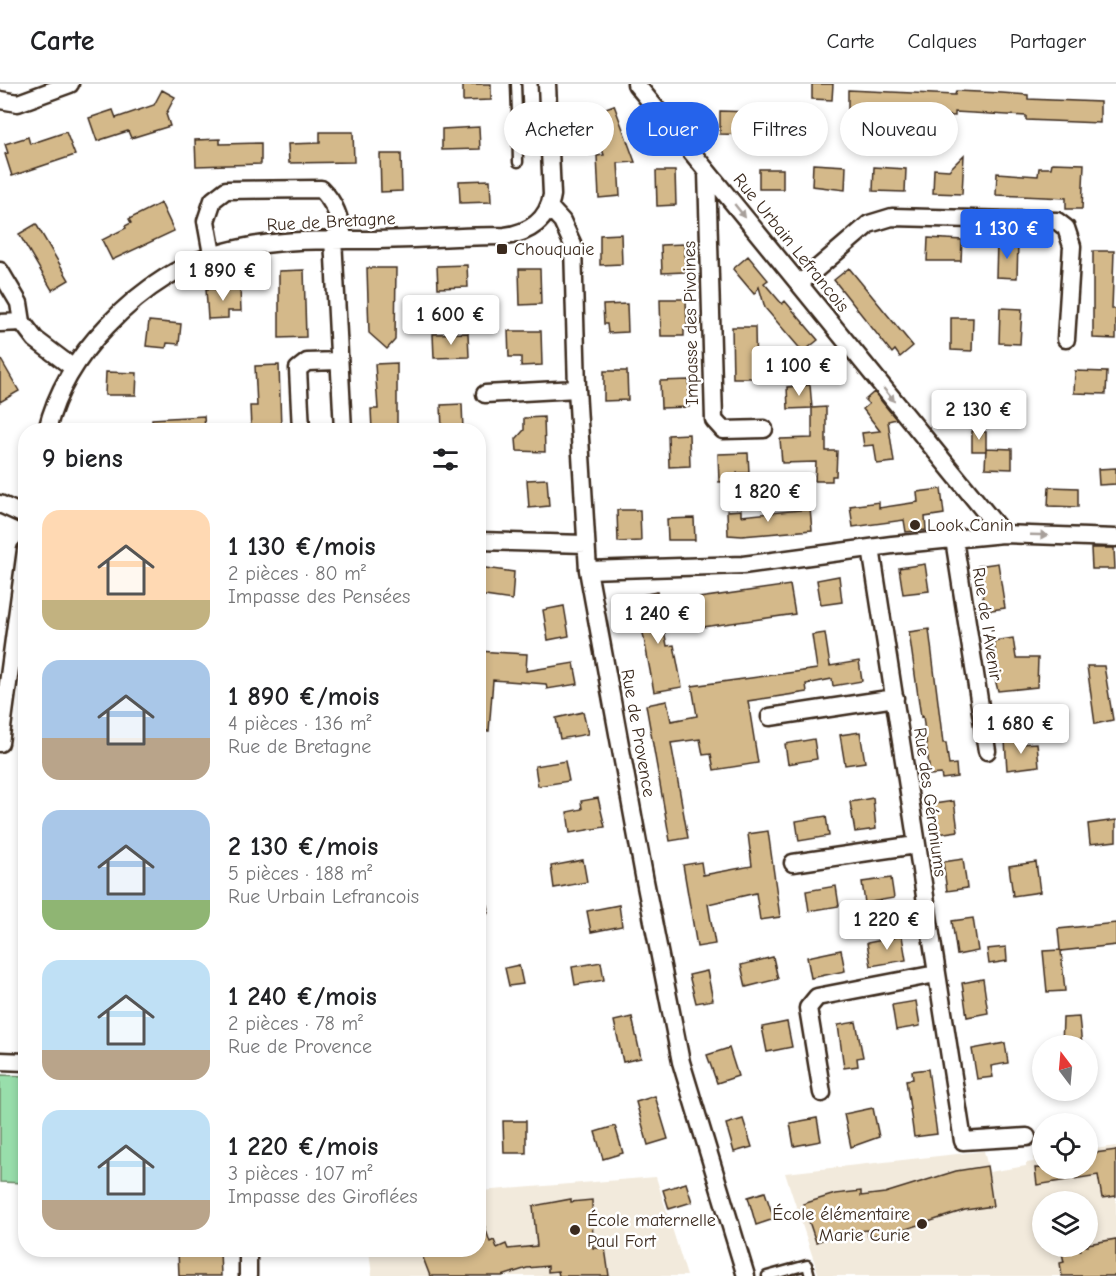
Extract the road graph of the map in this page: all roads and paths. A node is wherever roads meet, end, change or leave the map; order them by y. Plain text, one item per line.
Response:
1 (70, 84) edge
2 (516, 84) edge
3 (547, 84) edge
4 (636, 84) edge
5 (0, 100) edge
6 (517, 102) edge
7 (548, 102) edge
8 (518, 156) edge
9 (551, 156) edge
10 (518, 162) dead end
11 (707, 171) junction
12 (550, 208) junction
13 (338, 238) junction
14 (212, 254) junction
15 (0, 271) edge
16 (799, 284) junction
17 (22, 322) junction
18 (0, 323) edge
19 (1066, 339) dead end
20 (339, 361) junction
21 (72, 367) junction
22 (577, 389) junction
23 (485, 394) dead end
24 (50, 423) edge
25 (301, 423) edge
26 (343, 423) edge
27 (764, 429) dead end
28 (0, 504) edge
29 (18, 512) edge
30 (1003, 534) junction
31 (1116, 538) edge
32 (954, 539) junction
33 (486, 541) edge
34 (586, 544) junction
35 (871, 548) junction
36 (588, 570) junction
37 (18, 609) edge
38 (895, 699) junction
39 (770, 717) dead end
40 (0, 743) edge
41 (987, 751) dead end
42 (916, 845) junction
43 (793, 863) dead end
44 (936, 974) junction
45 (0, 1061) edge
46 (18, 1062) edge
47 (822, 1093) dead end
48 (1027, 1137) dead end
49 (248, 1257) edge
50 (248, 1276) edge
51 (746, 1276) edge
52 (767, 1276) edge
53 (810, 1276) edge

1 - 5 street
2 - 6 lane
3 - 7 street
4 - 11 street, Rue Urbain Lefrancois
8 - 10 lane
9 - 12 street
11 -> 16 street, Rue Urbain Lefrancois
11 - 27 street, Impasse des Pivoines
12 - 13 street, Rue de Bretagne
12 - 22 street, Rue de Provence
13 - 14 street, Rue de Bretagne
13 - 14 street
13 - 20 street
14 - 21 street, Rue de Bretagne
15 - 17 street
16 - 19 street
16 -> 30 street, Rue Urbain Lefrancois
17 - 18 street
17 - 21 street
20 - 25 street
20 - 26 street
21 - 24 street, Rue de Bretagne
22 - 23 street
22 - 34 street, Rue de Provence
28 - 29 street
30 -> 31 street
30 - 32 street
32 - 35 street
32 - 41 street, Rue de l'Avenir
33 - 34 street
34 - 36 street, Rue de Provence
35 - 36 street
35 - 38 street, Rue des Géraniums
36 - 51 street, Rue de Provence
37 - 40 street
38 - 39 street
38 - 42 street, Rue des Géraniums
42 - 43 street
42 - 44 street, Rue des Géraniums
44 - 47 street
44 - 48 street, Rue des Géraniums
45 - 46 street
49 - 50 street
52 - 53 lane

